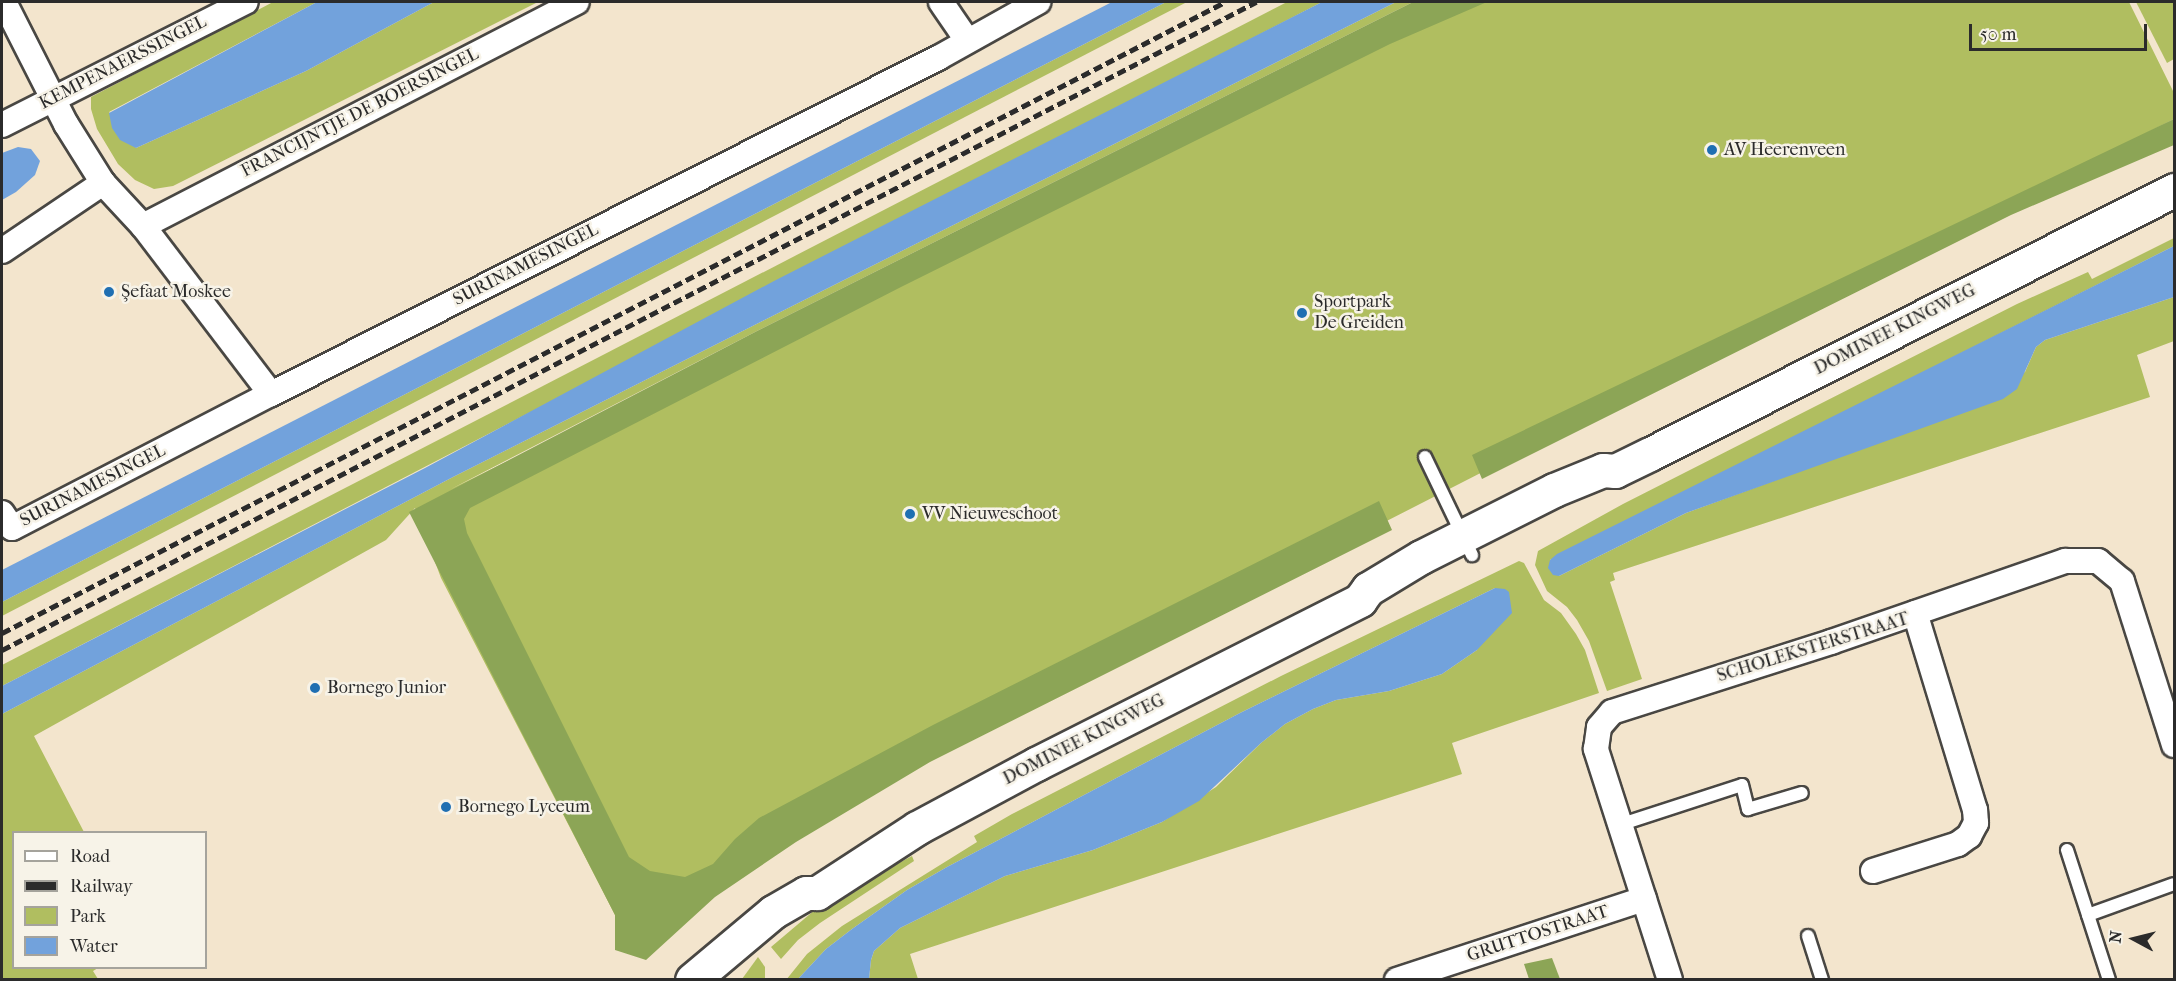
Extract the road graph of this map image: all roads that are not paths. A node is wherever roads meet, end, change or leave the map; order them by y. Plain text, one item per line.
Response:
1 (4, 2) edge
2 (246, 2) edge
3 (577, 2) edge
4 (941, 2) edge
5 (1038, 2) edge
6 (967, 40) junction
7 (54, 99) junction
8 (2, 125) edge
9 (103, 183) junction
10 (2175, 190) edge
11 (143, 226) junction
12 (2, 251) edge
13 (271, 394) junction
14 (1425, 457) dead end
15 (7, 521) edge
16 (1467, 546) junction
17 (1915, 613) junction
18 (2175, 745) edge
19 (1802, 793) dead end
20 (1619, 825) junction
21 (2067, 850) dead end
22 (1873, 871) dead end
23 (2175, 884) edge
24 (817, 893) junction
25 (1644, 899) junction
26 (2088, 915) junction
27 (1808, 936) dead end
28 (692, 979) edge
29 (723, 980) edge
30 (1397, 980) edge
31 (1670, 980) edge
32 (1822, 980) edge
33 (2109, 980) edge

1 - 7 street
2 - 7 street, KEMPENAERSSINGEL
3 - 11 street, FRANCIJNTJE DE BOERSINGEL
4 - 6 street
5 - 6 street, SURINAMESINGEL
6 - 13 street, SURINAMESINGEL
7 - 8 street, KEMPENAERSSINGEL
7 - 9 street
9 - 11 street
9 - 12 street
10 - 16 main road, DOMINEE KINGWEG
11 - 13 street
13 - 15 street, SURINAMESINGEL
14 - 16 lane
16 - 24 main road, DOMINEE KINGWEG
17 - 18 street
17 - 20 street, SCHOLEKSTERSTRAAT
17 - 22 street, SCHOLEKSTERSTRAAT
19 - 20 lane
20 - 25 street, SCHOLEKSTERSTRAAT
21 - 26 lane
23 - 26 lane
24 - 28 main road, DOMINEE KINGWEG
24 - 29 main road, DOMINEE KINGWEG
25 - 30 street, GRUTTOSTRAAT
25 - 31 street, SCHOLEKSTERSTRAAT
26 - 33 lane
27 - 32 lane

